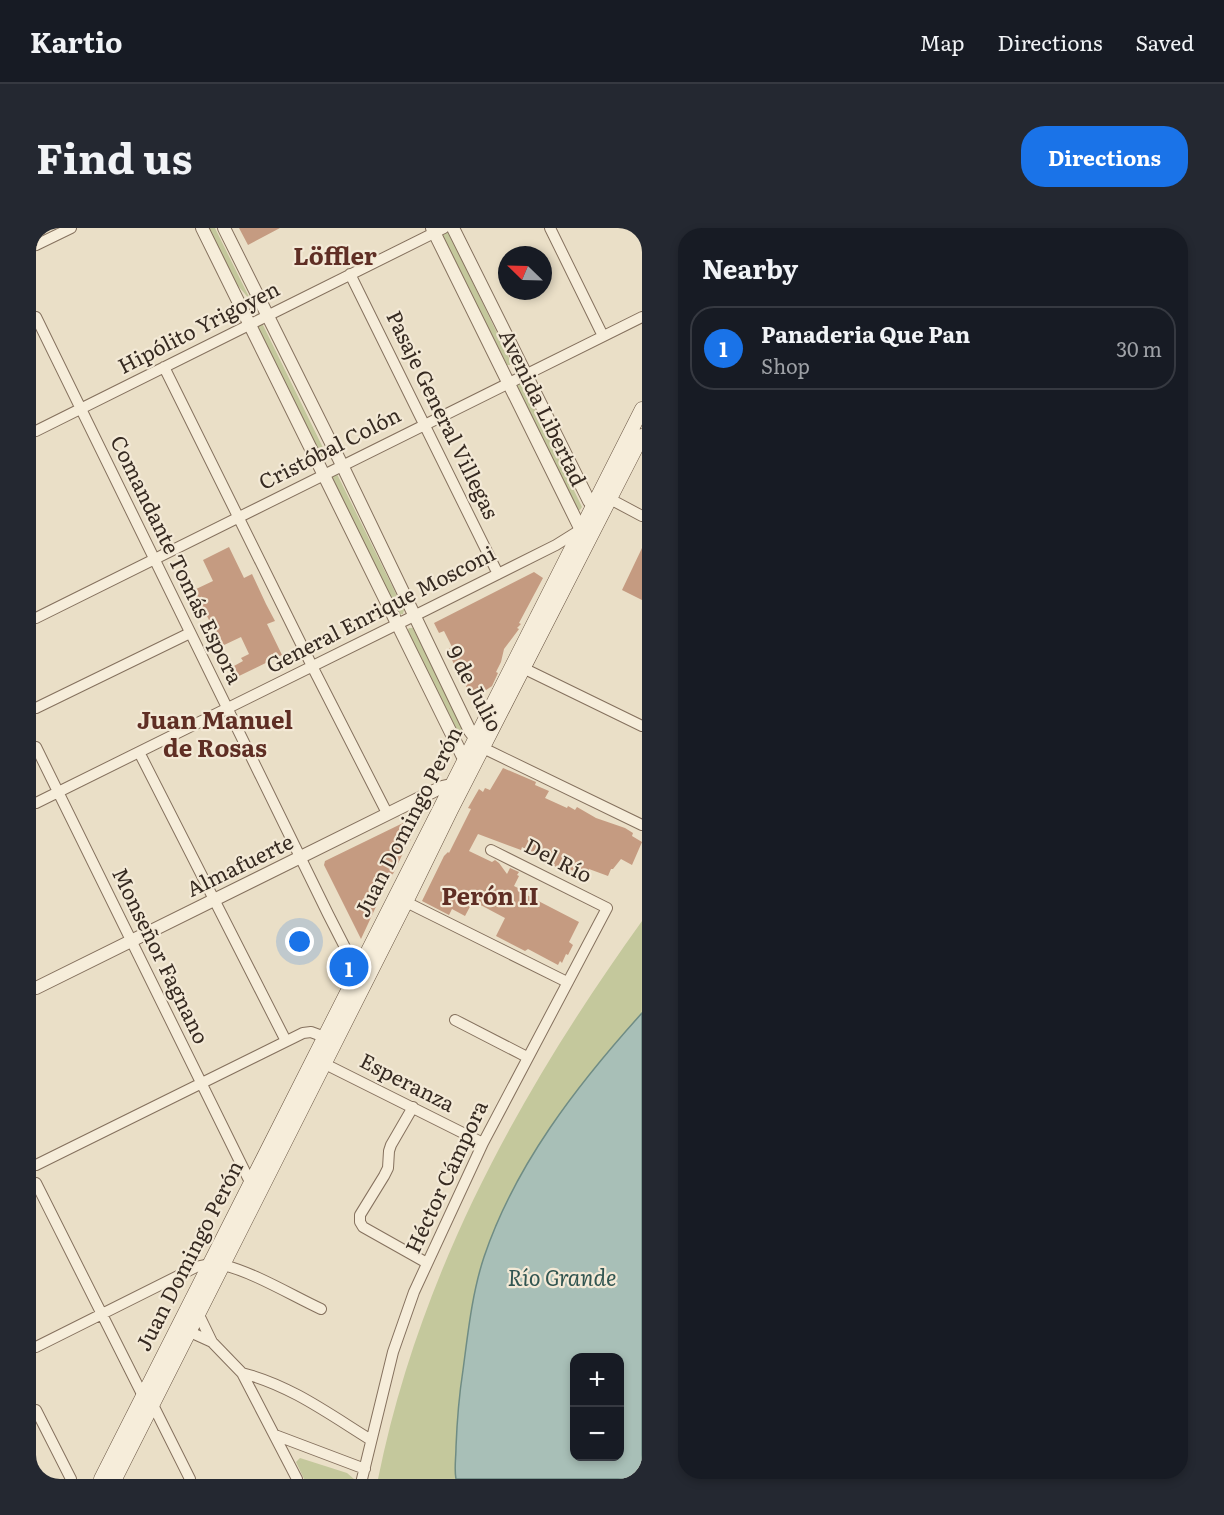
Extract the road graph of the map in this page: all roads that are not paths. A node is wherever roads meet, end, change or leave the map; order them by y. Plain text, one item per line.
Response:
1 (71, 228) edge
2 (202, 228) edge
3 (224, 228) edge
4 (453, 228) edge
5 (550, 228) edge
6 (436, 230) edge
7 (36, 245) edge
8 (350, 274) junction
9 (268, 316) junction
10 (36, 317) edge
11 (642, 317) edge
12 (249, 325) junction
13 (603, 336) junction
14 (164, 367) junction
15 (526, 374) junction
16 (508, 383) junction
17 (81, 409) junction
18 (642, 409) edge
19 (424, 424) junction
20 (36, 431) edge
21 (642, 436) edge
22 (342, 465) junction
23 (324, 474) junction
24 (610, 499) junction
25 (593, 505) junction
26 (642, 516) edge
27 (238, 517) junction
28 (586, 533) junction
29 (155, 559) junction
30 (498, 574) junction
31 (415, 615) junction
32 (36, 618) edge
33 (397, 624) junction
34 (190, 633) junction
35 (312, 666) junction
36 (525, 669) junction
37 (36, 708) edge
38 (227, 710) junction
39 (642, 726) edge
40 (479, 743) junction
41 (36, 747) edge
42 (139, 752) junction
43 (465, 757) junction
44 (456, 788) junction
45 (58, 792) junction
46 (36, 803) edge
47 (387, 813) junction
48 (642, 825) edge
49 (491, 850) dead end
50 (300, 857) junction
51 (400, 899) junction
52 (213, 901) junction
53 (606, 908) joint
54 (131, 940) junction
55 (363, 972) junction
56 (567, 982) junction
57 (36, 988) edge
58 (455, 1020) dead end
59 (330, 1039) junction
60 (286, 1041) junction
61 (527, 1057) junction
62 (319, 1061) junction
63 (202, 1083) junction
64 (413, 1107) junction
65 (483, 1143) junction
66 (36, 1166) edge
67 (36, 1182) edge
68 (250, 1182) junction
69 (427, 1263) junction
70 (216, 1264) junction
71 (321, 1309) dead end
72 (102, 1314) junction
73 (199, 1315) junction
74 (190, 1332) junction
75 (212, 1342) junction
76 (36, 1347) edge
77 (242, 1373) junction
78 (148, 1401) junction
79 (36, 1410) edge
80 (275, 1435) junction
81 (371, 1440) junction
82 (363, 1474) edge
83 (71, 1479) edge
84 (101, 1479) edge
85 (115, 1479) edge
86 (190, 1479) edge
87 (297, 1479) edge

1 - 7 street
2 - 12 street, 9 de Julio
3 - 9 street, 9 de Julio
4 - 15 street, Avenida Libertad
5 - 13 street
6 - 8 street, Hipólito Yrigoyen
6 - 16 street, Avenida Libertad
8 - 9 street, Hipólito Yrigoyen
8 - 19 street, Pasaje General Villegas
9 - 12 street, Hipólito Yrigoyen
9 - 22 street, 9 de Julio
10 - 17 street, Comandante Tomás Espora
11 - 13 street, Cristóbal Colón
12 - 14 street, Hipólito Yrigoyen
12 - 23 street, 9 de Julio
13 - 15 street, Cristóbal Colón
14 - 17 street, Hipólito Yrigoyen
14 - 27 street
15 - 16 street, Cristóbal Colón
15 - 25 street, Avenida Libertad
16 - 19 street, Cristóbal Colón
16 - 28 street, Avenida Libertad
17 - 20 street, Hipólito Yrigoyen
17 - 29 street, Comandante Tomás Espora
18 - 25 main road, Juan Domingo Perón
19 - 22 street, Cristóbal Colón
19 - 30 street, Pasaje General Villegas
21 - 24 main road, Juan Domingo Perón
22 - 23 street, Cristóbal Colón
22 - 31 street, 9 de Julio
23 - 27 street, Cristóbal Colón
23 - 33 street, 9 de Julio
24 - 25 street, Avenida Libertad
24 - 26 street
24 - 28 main road, Juan Domingo Perón
25 - 28 main road, Juan Domingo Perón
27 - 29 street, Cristóbal Colón
27 - 35 street
28 - 30 street, General Enrique Mosconi
28 - 36 main road, Juan Domingo Perón
28 - 40 main road, Juan Domingo Perón
29 - 32 street, Cristóbal Colón
29 - 34 street, Comandante Tomás Espora
30 - 31 street, General Enrique Mosconi
31 - 33 street, General Enrique Mosconi
31 - 40 street, 9 de Julio
33 - 35 street, General Enrique Mosconi
33 - 43 street, 9 de Julio
34 - 37 street
34 - 38 street, Comandante Tomás Espora
35 - 38 street, General Enrique Mosconi
35 - 47 street
36 - 39 street
36 - 40 main road, Juan Domingo Perón
38 - 42 street, General Enrique Mosconi
38 - 50 street, Comandante Tomás Espora
40 - 43 main road, Juan Domingo Perón
40 - 44 main road, Juan Domingo Perón
40 - 48 street
41 - 45 street, Monseñor Fagnano
42 - 45 street, General Enrique Mosconi
42 - 52 street
43 - 44 main road, Juan Domingo Perón
44 - 47 street, Almafuerte
44 - 51 main road, Juan Domingo Perón
45 - 46 street, General Enrique Mosconi
45 - 54 street, Monseñor Fagnano
47 - 50 street, Almafuerte
49 - 53 street, Del Río
50 - 52 street, Almafuerte
50 - 55 street, Comandante Tomás Espora
51 - 55 main road, Juan Domingo Perón
51 - 56 street
52 - 54 street, Almafuerte
52 - 60 street
53 - 56 street, Héctor Cámpora
54 - 57 street, Almafuerte
54 - 63 street, Monseñor Fagnano
55 - 59 main road, Juan Domingo Perón
56 - 61 street, Héctor Cámpora
58 - 61 street
59 - 60 street
59 - 62 main road, Juan Domingo Perón
60 - 63 street
61 - 65 street, Héctor Cámpora
62 - 64 street, Esperanza
62 - 68 main road, Juan Domingo Perón
62 - 70 main road, Juan Domingo Perón
63 - 66 street
63 - 68 street, Monseñor Fagnano
64 - 65 street, Esperanza
64 - 69 street
65 - 69 street, Héctor Cámpora
67 - 72 street
68 - 70 main road, Juan Domingo Perón
69 - 81 street, Héctor Cámpora
70 - 71 street
70 - 72 street
70 - 73 main road, Juan Domingo Perón
70 - 78 main road, Juan Domingo Perón
72 - 76 street
72 - 78 street
73 - 74 main road, Juan Domingo Perón
73 - 75 street
74 - 75 street
74 - 78 main road, Juan Domingo Perón
75 - 77 street
77 - 80 street
77 - 81 street
78 - 84 main road, Juan Domingo Perón
78 - 85 main road, Juan Domingo Perón
78 - 86 street
79 - 83 street
80 - 82 street
80 - 87 street
81 - 82 street, Héctor Cámpora

